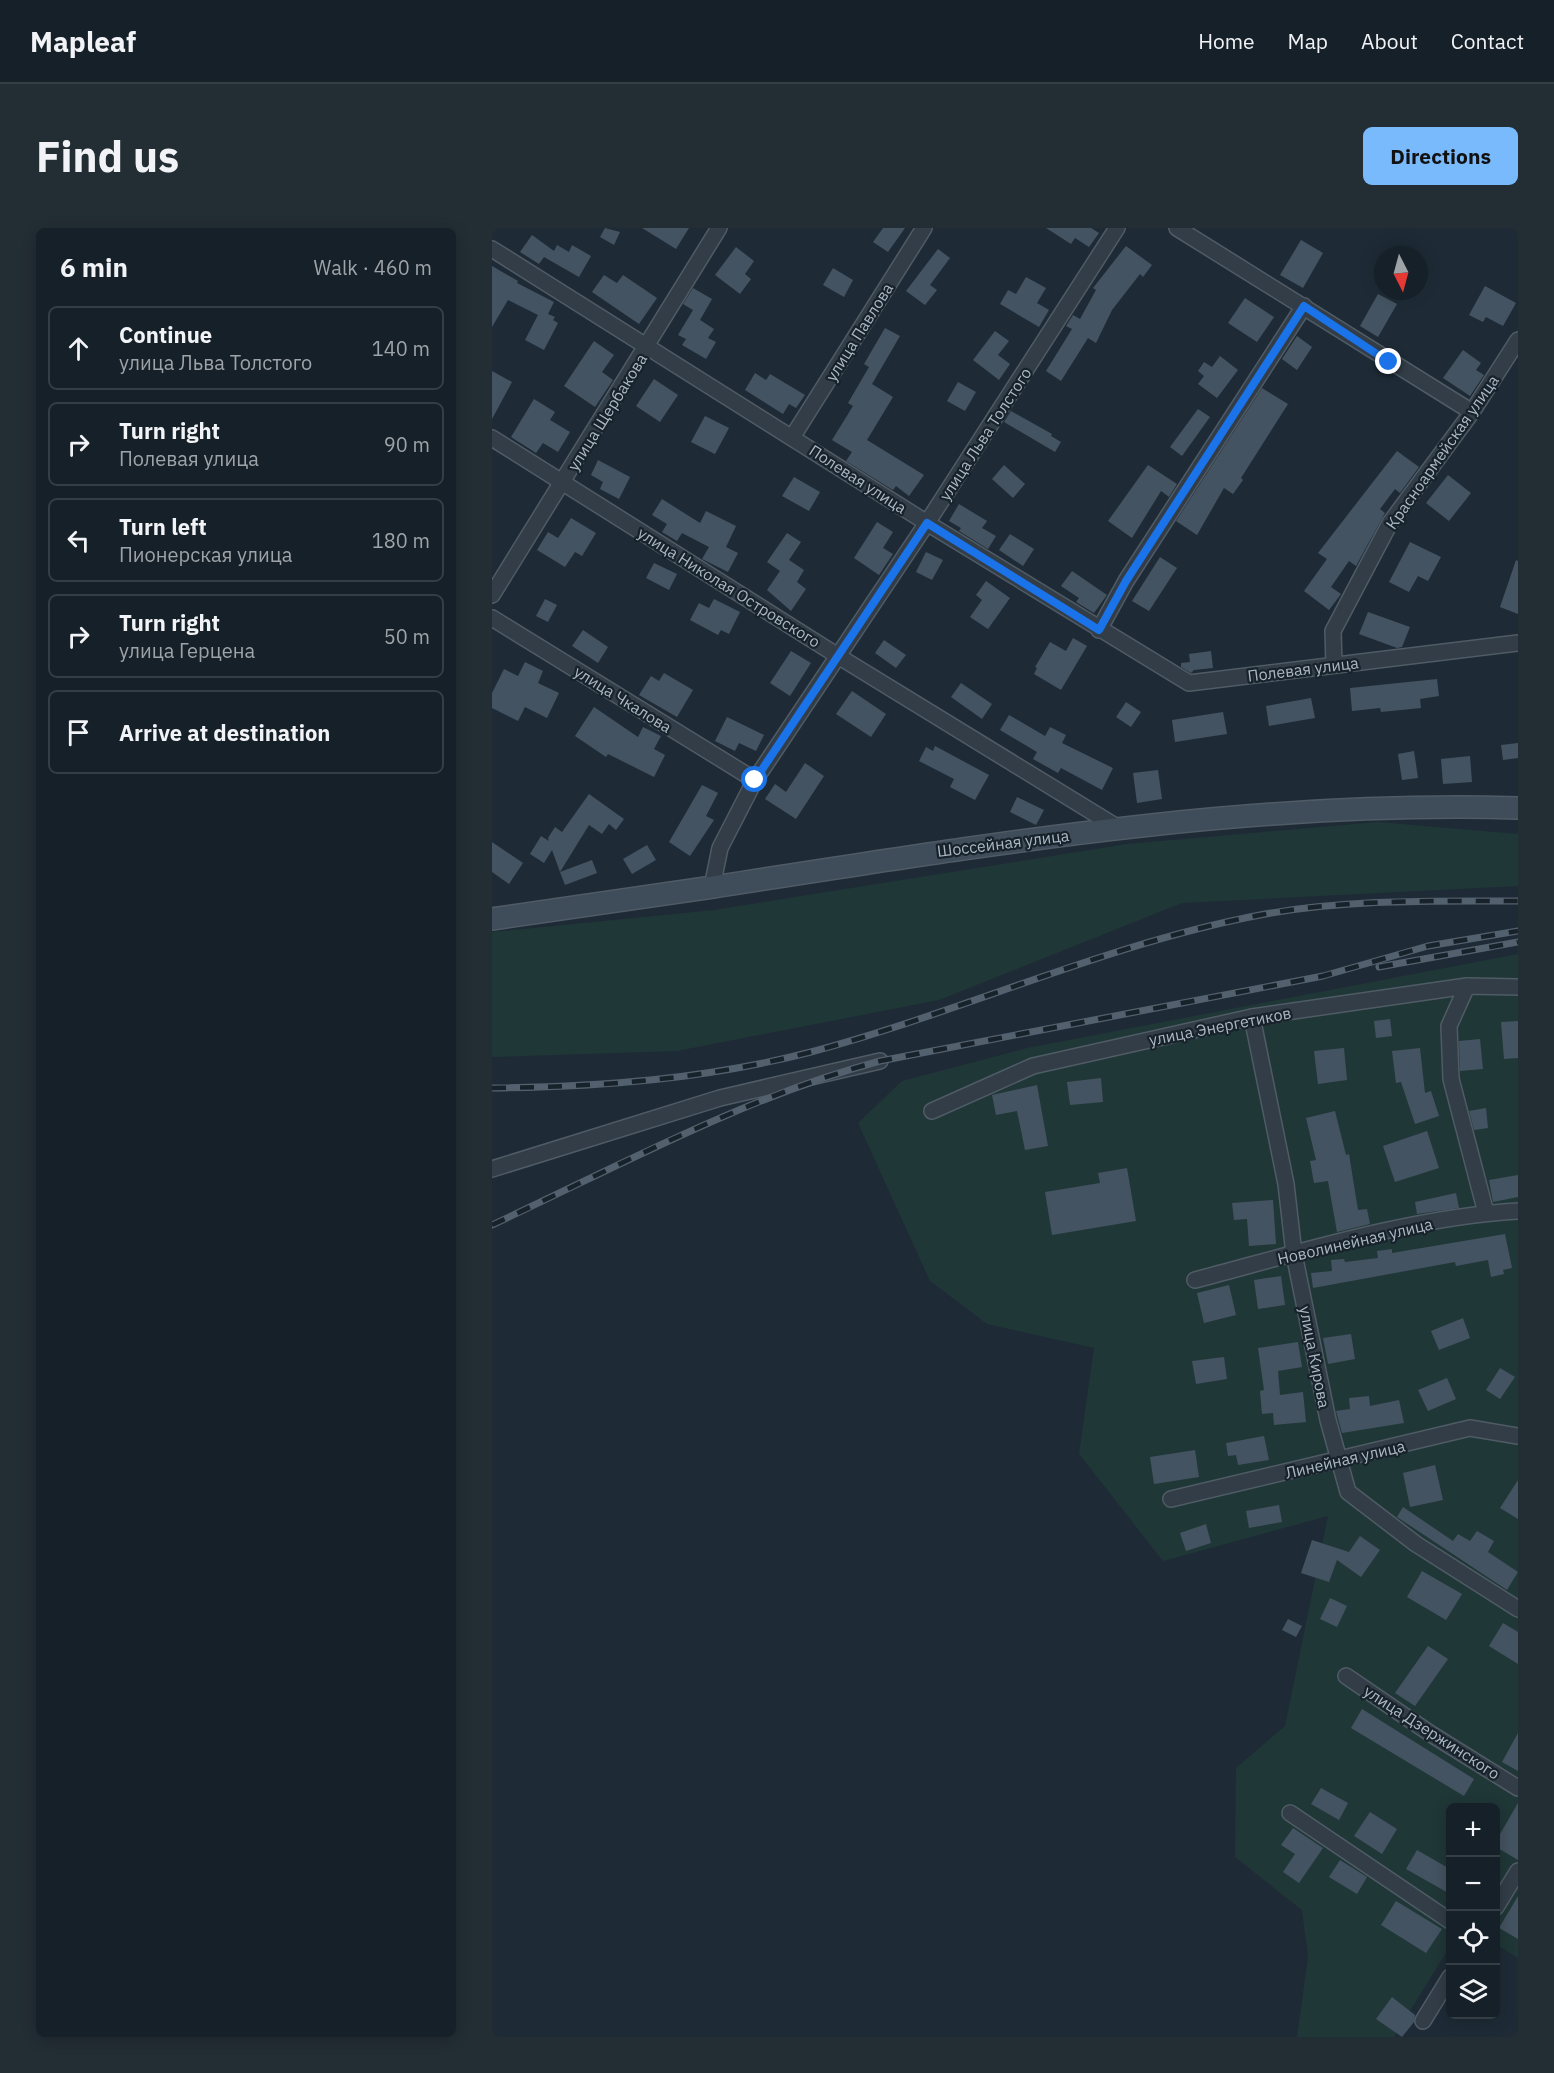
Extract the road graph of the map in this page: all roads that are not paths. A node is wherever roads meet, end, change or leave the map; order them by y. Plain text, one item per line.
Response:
1 (719, 228) edge
2 (924, 228) edge
3 (1117, 228) edge
4 (1177, 228) edge
5 (492, 249) edge
6 (1304, 306) junction
7 (1518, 340) edge
8 (647, 348) junction
9 (1472, 412) junction
10 (793, 436) junction
11 (492, 438) edge
12 (563, 483) junction
13 (927, 523) junction
14 (492, 595) edge
15 (492, 618) edge
16 (1099, 630) junction
17 (1518, 643) edge
18 (838, 656) junction
19 (1334, 665) junction
20 (755, 780) junction
21 (1518, 808) edge
22 (1120, 829) junction
23 (712, 887) junction
24 (492, 919) edge
25 (1467, 986) junction
26 (1518, 987) edge
27 (1252, 1017) junction
28 (880, 1061) dead end
29 (932, 1111) dead end
30 (492, 1169) edge
31 (1518, 1211) edge
32 (1485, 1213) junction
33 (1294, 1254) junction
34 (1194, 1280) dead end
35 (1518, 1436) edge
36 (1338, 1461) junction
37 (1171, 1499) dead end
38 (1518, 1609) edge
39 (1346, 1676) dead end
40 (1518, 1788) edge
41 (1290, 1814) dead end
42 (1518, 1871) edge
43 (1500, 1900) edge
44 (1446, 1918) edge
45 (1446, 1984) edge
46 (1423, 2021) dead end

1 - 8 street, улица Щербакова
2 - 10 street, улица Павлова
3 - 13 street, улица Льва Толстого
4 - 6 street
5 - 8 street, Полевая улица
6 - 9 street
6 - 16 street
7 - 9 street, Красноармейская улица
8 - 10 street, Полевая улица
8 - 12 street, улица Щербакова
9 - 19 street, Красноармейская улица
10 - 13 street, Полевая улица
11 - 12 street, улица Николая Островского
12 - 14 street, улица Щербакова
12 - 18 street, улица Николая Островского
13 - 16 street, Полевая улица
13 - 18 street, улица Льва Толстого
15 - 20 street, улица Чкалова
16 - 19 street, Полевая улица
17 - 19 street, Полевая улица
18 - 20 street, улица Льва Толстого
18 - 22 street, улица Николая Островского
20 - 23 street, улица Льва Толстого
21 - 22 main road, Шоссейная улица
22 - 23 main road, Шоссейная улица
23 - 24 main road, Шоссейная улица
25 - 26 street, улица Энергетиков
25 - 27 street, улица Энергетиков
25 - 32 street
27 - 29 street, улица Энергетиков
27 - 33 street, улица Кирова
28 - 30 street
31 - 32 street, Новолинейная улица
32 - 33 street, Новолинейная улица
33 - 34 street, Новолинейная улица
33 - 36 street, улица Кирова
35 - 36 street, Линейная улица
36 - 37 street, Линейная улица
36 - 38 street, улица Кирова
39 - 40 street, улица Дзержинского
41 - 44 street
42 - 43 street
45 - 46 street

